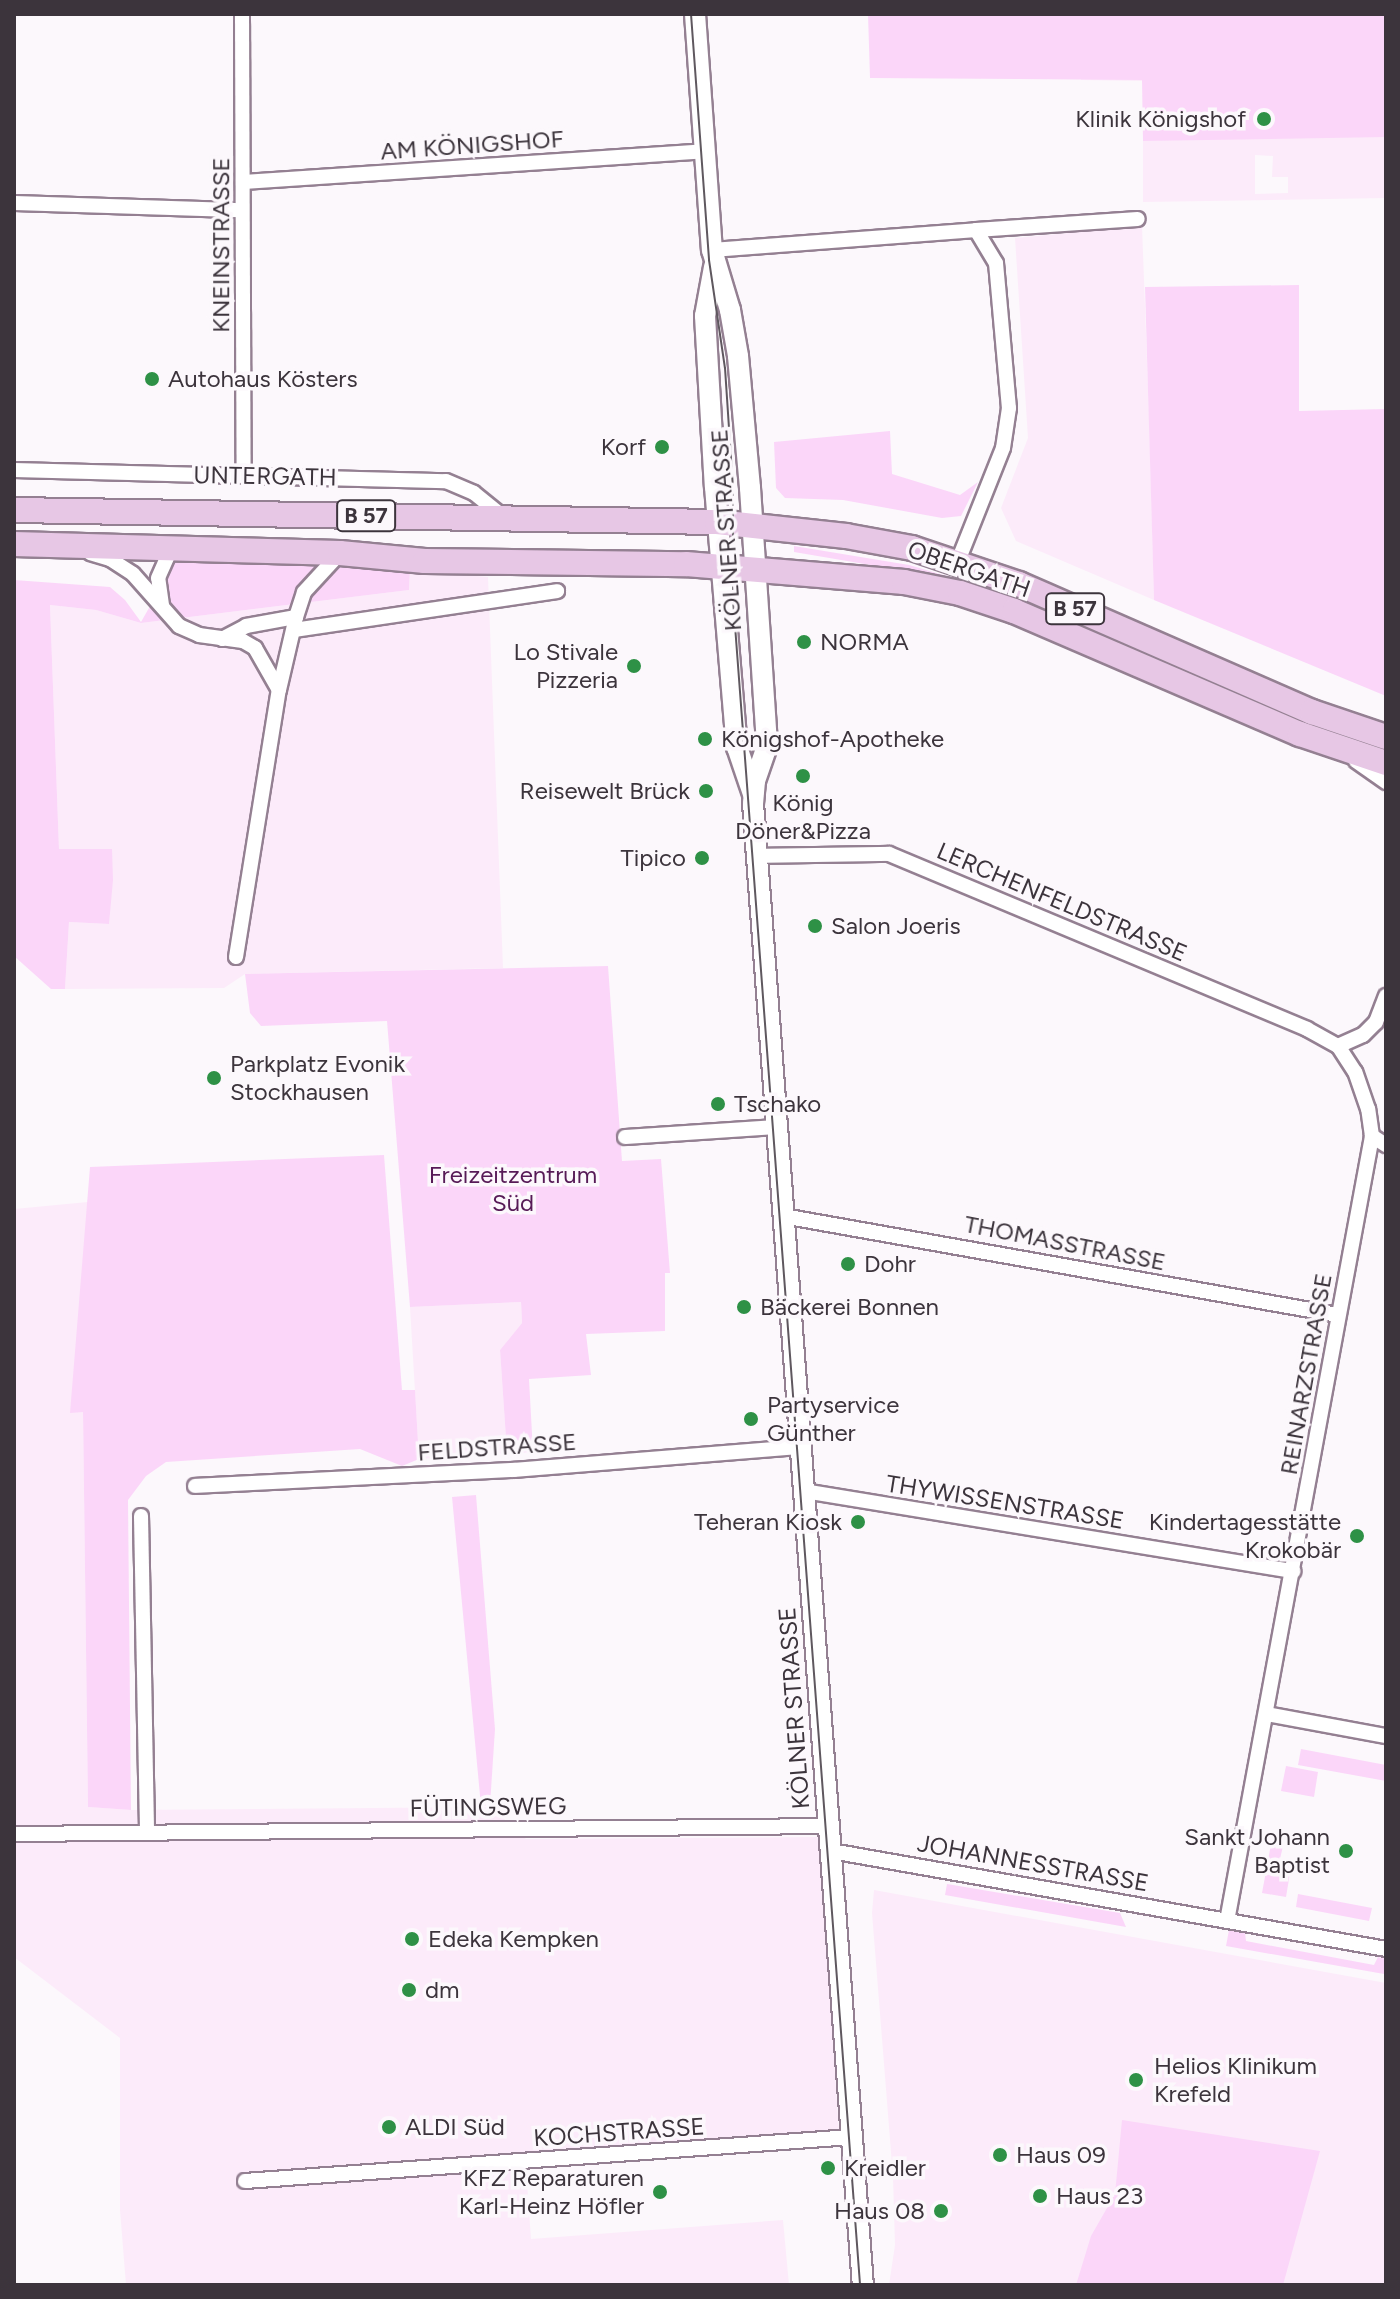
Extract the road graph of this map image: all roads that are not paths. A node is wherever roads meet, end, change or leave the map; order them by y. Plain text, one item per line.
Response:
1 (242, 14) edge
2 (695, 14) edge
3 (705, 151) junction
4 (243, 182) junction
5 (14, 203) edge
6 (242, 210) junction
7 (1138, 219) dead end
8 (976, 230) junction
9 (713, 257) junction
10 (14, 470) edge
11 (244, 475) junction
12 (14, 510) edge
13 (248, 515) junction
14 (505, 518) junction
15 (717, 522) junction
16 (752, 524) junction
17 (14, 544) edge
18 (63, 545) junction
19 (172, 547) junction
20 (340, 553) junction
21 (958, 561) junction
22 (721, 566) junction
23 (754, 568) junction
24 (557, 591) dead end
25 (162, 606) junction
26 (295, 623) junction
27 (222, 639) junction
28 (279, 690) junction
29 (1386, 737) edge
30 (1332, 746) junction
31 (1386, 763) edge
32 (1386, 782) edge
33 (753, 794) junction
34 (757, 856) junction
35 (236, 957) dead end
36 (1386, 996) edge
37 (1338, 1046) junction
38 (777, 1127) junction
39 (1372, 1136) junction
40 (625, 1137) dead end
41 (1386, 1145) edge
42 (783, 1216) junction
43 (1338, 1315) junction
44 (801, 1447) junction
45 (195, 1486) dead end
46 (804, 1491) junction
47 (141, 1516) dead end
48 (1293, 1571) junction
49 (1266, 1714) junction
50 (1386, 1736) edge
51 (829, 1826) junction
52 (147, 1832) junction
53 (14, 1834) edge
54 (831, 1851) junction
55 (1227, 1921) junction
56 (1386, 1949) edge
57 (852, 2137) junction
58 (245, 2181) dead end
59 (863, 2285) edge

1 - 4 street, KNEINSTRASSE
2 - 3 main road, KÖLNER STRASSE
3 - 4 street, AM KÖNIGSHOF
3 - 9 main road, KÖLNER STRASSE
4 - 6 street, KNEINSTRASSE
5 - 6 street
6 - 11 street, KNEINSTRASSE
7 - 8 street
8 - 9 street
8 - 21 street
9 - 15 main road, KÖLNER STRASSE
9 - 16 main road, KÖLNER STRASSE
10 - 11 street, UNTERGATH
11 - 14 street, UNTERGATH
12 - 13 main road, UNTERGATH / B 57
13 - 14 main road, UNTERGATH / B 57
13 - 19 main road, B 57
14 - 15 main road, UNTERGATH / B 57
15 - 16 main road, OBERGATH / B 57
15 - 22 main road, KÖLNER STRASSE
16 - 21 main road, OBERGATH / B 57
16 - 23 main road, KÖLNER STRASSE
17 - 18 main road, B 57
18 - 19 main road, B 57
18 - 25 street
19 - 20 main road, B 57
19 - 25 street
20 - 22 main road, B 57
20 - 26 street
21 - 29 main road, OBERGATH / B 57
22 - 23 main road, OBERGATH / B 57
22 - 33 main road, KÖLNER STRASSE
23 - 30 main road, OBERGATH / B 57
23 - 33 main road, KÖLNER STRASSE
24 - 26 street
25 - 27 street
26 - 27 street
26 - 28 street
27 - 28 street
28 - 35 street
30 - 31 main road, OBERGATH / B 57
30 - 32 street
33 - 34 main road, KÖLNER STRASSE
34 - 37 street, LERCHENFELDSTRASSE
34 - 38 main road, KÖLNER STRASSE
36 - 37 street
37 - 39 street, REINARZSTRASSE
38 - 40 street
38 - 42 main road, KÖLNER STRASSE
39 - 41 street
39 - 43 street, REINARZSTRASSE
42 - 43 street, THOMASSTRASSE
42 - 44 main road, KÖLNER STRASSE
43 - 48 street, REINARZSTRASSE
44 - 45 street, FELDSTRASSE
44 - 46 main road, KÖLNER STRASSE
46 - 48 street, THYWISSENSTRASSE
46 - 51 main road, KÖLNER STRASSE
47 - 52 street
48 - 49 street, REINARZSTRASSE
49 - 50 street
49 - 55 street, REINARZSTRASSE
51 - 52 street, FÜTINGSWEG
51 - 54 main road, KÖLNER STRASSE
52 - 53 street, FÜTINGSWEG
54 - 55 street, JOHANNESSTRASSE
54 - 57 main road, KÖLNER STRASSE
55 - 56 street, JOHANNESSTRASSE
57 - 58 street, KOCHSTRASSE
57 - 59 main road, KÖLNER STRASSE

